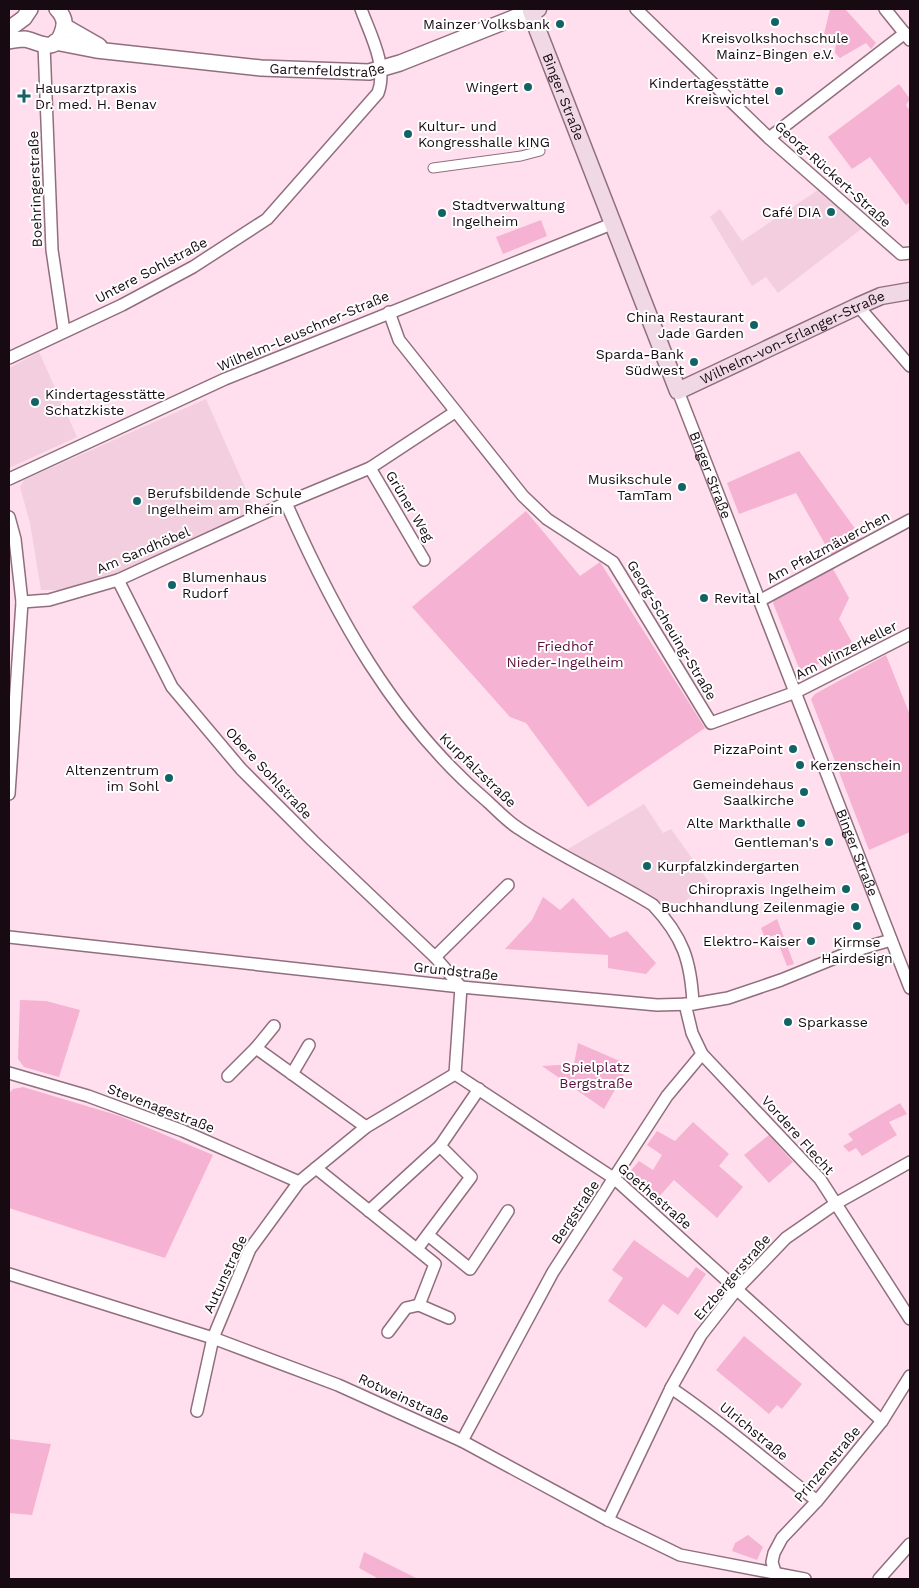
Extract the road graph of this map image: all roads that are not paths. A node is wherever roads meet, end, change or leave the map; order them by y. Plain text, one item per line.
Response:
1 (58, 9) edge
2 (361, 9) edge
3 (636, 9) edge
4 (885, 9) edge
5 (533, 10) edge
6 (27, 12) edge
7 (64, 26) junction
8 (9, 29) edge
9 (908, 36) edge
10 (29, 40) junction
11 (9, 42) edge
12 (50, 44) junction
13 (112, 51) junction
14 (379, 70) junction
15 (769, 138) junction
16 (540, 151) dead end
17 (433, 168) dead end
18 (614, 223) junction
19 (908, 254) edge
20 (910, 292) edge
21 (858, 306) junction
22 (389, 312) junction
23 (64, 331) junction
24 (9, 358) edge
25 (910, 366) edge
26 (678, 391) junction
27 (455, 412) junction
28 (370, 468) junction
29 (9, 480) edge
30 (286, 502) junction
31 (9, 518) edge
32 (910, 520) edge
33 (424, 560) dead end
34 (118, 580) junction
35 (760, 600) junction
36 (22, 602) junction
37 (910, 634) edge
38 (796, 692) junction
39 (9, 794) edge
40 (508, 885) dead end
41 (9, 937) edge
42 (891, 940) junction
43 (436, 957) junction
44 (461, 987) junction
45 (910, 988) edge
46 (689, 1004) junction
47 (274, 1026) dead end
48 (309, 1046) dead end
49 (256, 1048) junction
50 (702, 1054) junction
51 (9, 1073) edge
52 (292, 1074) junction
53 (455, 1074) junction
54 (228, 1076) dead end
55 (479, 1090) junction
56 (366, 1128) junction
57 (440, 1146) junction
58 (910, 1162) edge
59 (316, 1168) junction
60 (615, 1179) junction
61 (299, 1182) junction
62 (835, 1204) junction
63 (369, 1211) junction
64 (508, 1211) dead end
65 (428, 1235) junction
66 (416, 1249) junction
67 (9, 1274) edge
68 (737, 1289) junction
69 (419, 1305) junction
70 (449, 1318) dead end
71 (910, 1319) edge
72 (388, 1332) dead end
73 (213, 1338) junction
74 (910, 1376) edge
75 (671, 1388) junction
76 (197, 1411) dead end
77 (882, 1422) junction
78 (462, 1441) junction
79 (817, 1501) junction
80 (608, 1520) junction
81 (910, 1544) edge
82 (775, 1572) junction
83 (804, 1579) edge
84 (879, 1579) edge

1 - 7 street
2 - 14 street, Untere Sohlstraße
3 - 15 street, Georg-Rückert-Straße
4 - 9 street
5 - 14 street, Gartenfeldstraße
5 - 18 main road, Binger Straße
6 - 8 street
6 - 10 street
7 - 12 street
7 - 13 street, Gartenfeldstraße
9 - 15 street
10 - 11 street
10 - 12 street, Gartenfeldstraße
12 - 13 street, Gartenfeldstraße
12 - 23 street, Boehringerstraße
13 - 14 street, Gartenfeldstraße
14 - 23 street, Untere Sohlstraße
15 - 19 street, Georg-Rückert-Straße
16 - 17 street
18 - 22 street, Wilhelm-Leuschner-Straße
18 - 26 main road, Binger Straße
20 - 21 main road, Wilhelm-von-Erlanger-Straße
21 - 25 street
21 - 26 main road, Wilhelm-von-Erlanger-Straße
22 - 27 street, Georg-Scheuing-Straße
22 - 29 street, Wilhelm-Leuschner-Straße
23 - 24 street, Untere Sohlstraße
26 - 35 street, Binger Straße
27 - 28 street, Am Sandhöbel
27 - 38 street, Georg-Scheuing-Straße
28 - 30 street, Am Sandhöbel
28 - 33 street, Grüner Weg
30 - 34 street, Am Sandhöbel
30 - 46 street, Kurpfalzstraße
31 - 36 street
32 - 35 street, Am Pfalzmäuerchen
34 - 36 street, Am Sandhöbel
34 - 43 street, Obere Sohlstraße
35 - 38 street, Binger Straße
36 - 39 street
37 - 38 street, Am Winzerkeller
38 - 42 street, Binger Straße
40 - 43 street
41 - 44 street, Grundstraße
42 - 45 street, Binger Straße
42 - 46 street, Grundstraße
43 - 44 street, Obere Sohlstraße
44 - 46 street, Grundstraße
44 - 53 street
46 - 50 street
47 - 49 street
48 - 52 street
49 - 52 street
49 - 54 street
50 - 60 street, Bergstraße
50 - 62 street, Vordere Flecht
51 - 61 street, Stevenagestraße
52 - 56 street
53 - 55 street, Goethestraße
53 - 56 street, Autunstraße
55 - 57 street
55 - 60 street, Goethestraße
56 - 59 street, Autunstraße
57 - 63 street
57 - 65 street
58 - 62 street, Erzbergerstraße
59 - 61 street, Autunstraße
59 - 63 street
60 - 68 street, Goethestraße
60 - 78 street, Bergstraße
61 - 73 street, Autunstraße
62 - 68 street, Erzbergerstraße
62 - 71 street, Vordere Flecht
63 - 66 street
64 - 65 street
65 - 66 street
66 - 69 street
67 - 73 street, Rotweinstraße
68 - 75 street, Erzbergerstraße
68 - 77 street, Goethestraße
69 - 70 street
69 - 72 street
73 - 76 street, Autunstraße
73 - 78 street, Rotweinstraße
74 - 77 street, Prinzenstraße
75 - 79 street, Ulrichstraße
75 - 80 street, Erzbergerstraße
77 - 79 street, Prinzenstraße
78 - 80 street, Rotweinstraße
79 - 82 street, Prinzenstraße
80 - 82 street, Rotweinstraße
81 - 84 street
82 - 83 street, Rotweinstraße

